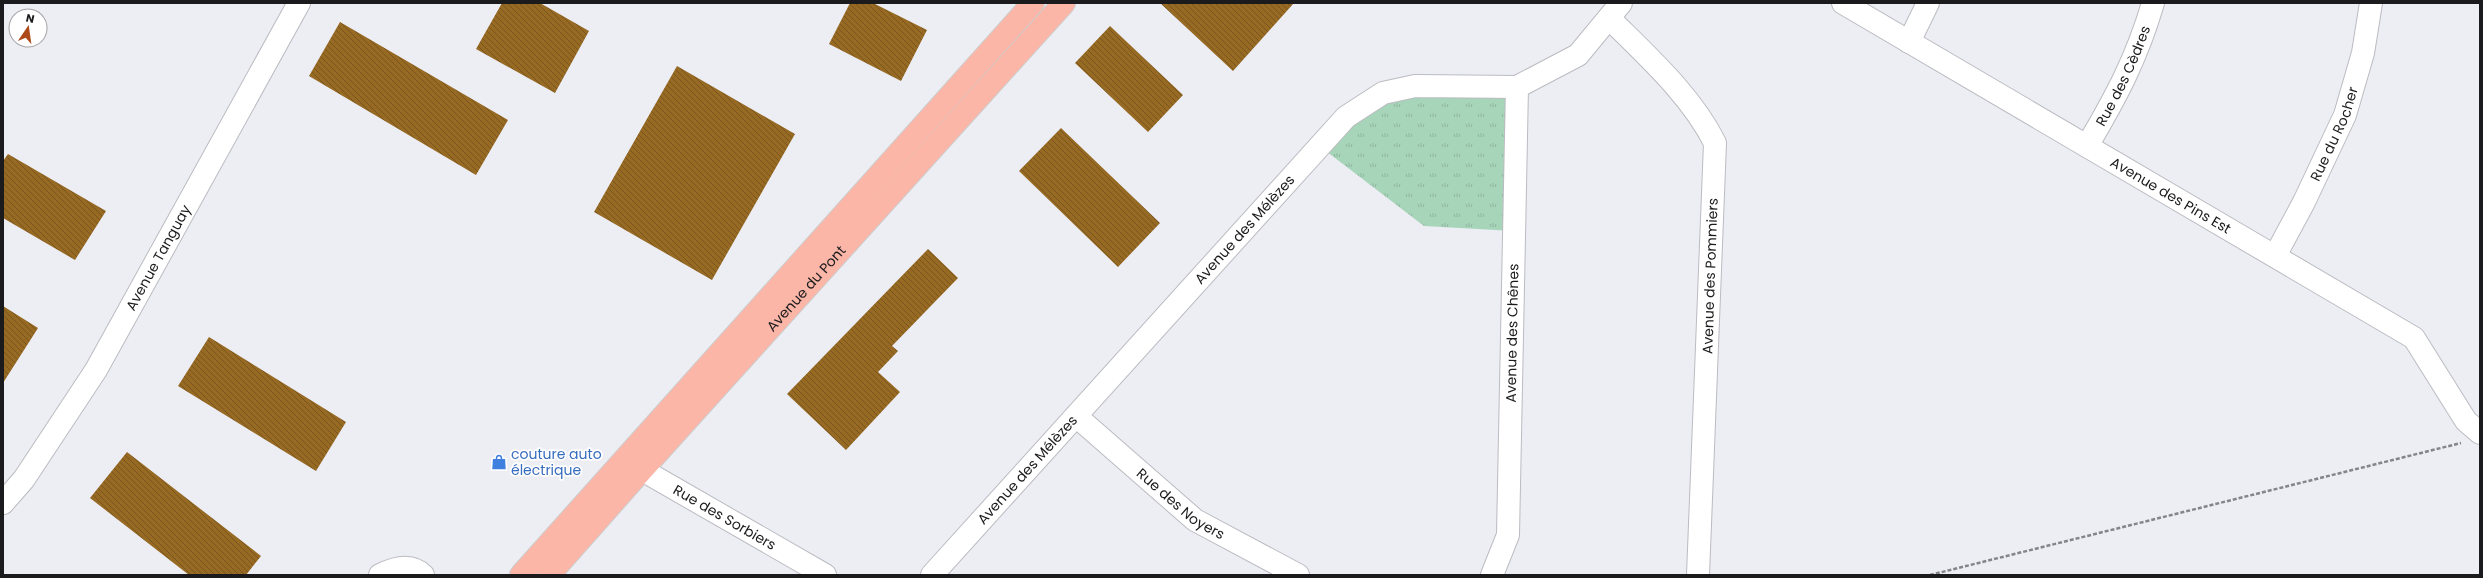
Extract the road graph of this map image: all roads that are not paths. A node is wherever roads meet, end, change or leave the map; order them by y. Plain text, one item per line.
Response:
1 (299, 3) edge
2 (1032, 3) edge
3 (1064, 3) edge
4 (1843, 3) edge
5 (1928, 3) edge
6 (2153, 3) edge
7 (2371, 3) edge
8 (1615, 10) edge
9 (1909, 42) junction
10 (1517, 87) junction
11 (2087, 146) junction
12 (2275, 256) junction
13 (1076, 416) junction
14 (2470, 432) edge
15 (633, 465) junction
16 (3, 503) edge
17 (380, 575) edge
18 (423, 575) edge
19 (521, 575) edge
20 (549, 575) edge
21 (826, 575) edge
22 (932, 575) edge
23 (1298, 575) edge
24 (1492, 575) edge
25 (1698, 575) edge

1 - 16 street, Avenue Tanguay
2 - 15 main road, Avenue du Pont
3 - 15 main road, Avenue du Pont
4 - 9 street, Avenue des Pins Est
5 - 9 street
6 - 11 street, Rue des Cèdres
7 - 12 street, Rue du Rocher
8 - 10 street, Avenue des Mélèzes
8 - 25 street, Avenue des Pommiers
9 - 11 street, Avenue des Pins Est
10 - 13 street, Avenue des Mélèzes
10 - 24 street, Avenue des Chênes
11 - 12 street, Avenue des Pins Est
12 - 14 street, Avenue des Pins Est
13 - 22 street, Avenue des Mélèzes
13 - 23 street, Rue des Noyers
15 - 19 main road, Avenue du Pont
15 - 20 main road, Avenue du Pont
15 - 21 street, Rue des Sorbiers
17 - 18 street

